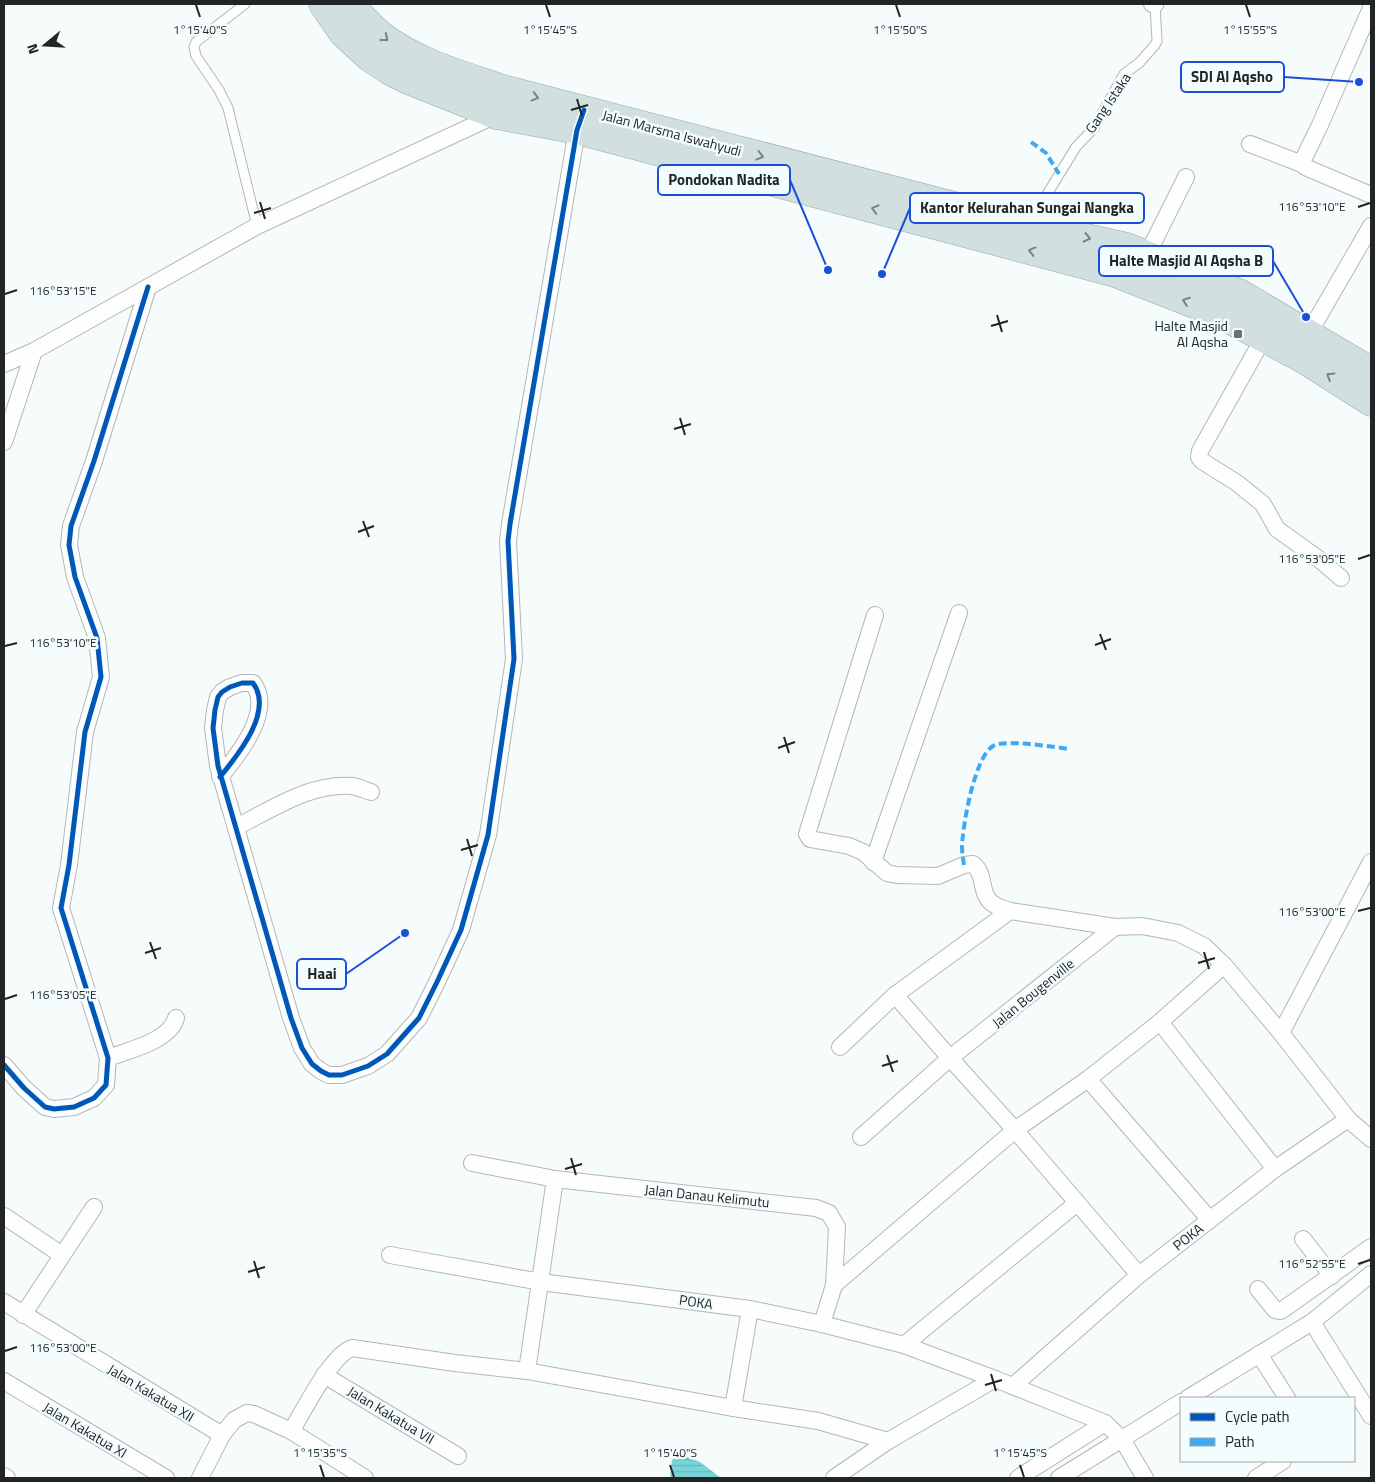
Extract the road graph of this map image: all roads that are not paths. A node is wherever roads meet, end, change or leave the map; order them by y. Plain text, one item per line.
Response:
1 (245, 4) edge
2 (323, 4) edge
3 (350, 4) edge
4 (1154, 4) edge
5 (1371, 8) edge
6 (500, 102) junction
7 (580, 120) junction
8 (1250, 144) dead end
9 (1302, 164) junction
10 (1186, 177) dead end
11 (1371, 195) edge
12 (1028, 225) junction
13 (257, 226) junction
14 (1371, 226) edge
15 (1147, 255) junction
16 (148, 287) junction
17 (1309, 333) junction
18 (1264, 337) junction
19 (34, 351) junction
20 (4, 364) edge
21 (1371, 370) edge
22 (1371, 402) edge
23 (4, 442) edge
24 (1342, 578) dead end
25 (959, 613) dead end
26 (875, 615) dead end
27 (220, 777) junction
28 (370, 792) dead end
29 (236, 827) junction
30 (873, 862) junction
31 (1371, 862) edge
32 (1010, 911) junction
33 (1115, 927) junction
34 (1224, 965) junction
35 (895, 995) junction
36 (176, 1018) dead end
37 (1160, 1022) junction
38 (1281, 1033) junction
39 (840, 1047) dead end
40 (108, 1058) junction
41 (950, 1058) junction
42 (4, 1065) edge
43 (1088, 1079) junction
44 (1348, 1119) junction
45 (1016, 1130) junction
46 (862, 1137) dead end
47 (1371, 1139) edge
48 (472, 1163) dead end
49 (1275, 1169) junction
50 (554, 1180) junction
51 (1077, 1203) junction
52 (94, 1207) dead end
53 (4, 1216) edge
54 (1210, 1220) junction
55 (1304, 1239) dead end
56 (1371, 1247) edge
57 (62, 1255) junction
58 (390, 1255) dead end
59 (1371, 1274) edge
60 (1139, 1275) junction
61 (1332, 1276) junction
62 (541, 1282) junction
63 (834, 1285) junction
64 (1258, 1289) dead end
65 (4, 1302) edge
66 (750, 1309) junction
67 (23, 1315) junction
68 (1312, 1322) junction
69 (822, 1324) junction
70 (904, 1345) junction
71 (1259, 1354) junction
72 (528, 1371) junction
73 (324, 1376) junction
74 (995, 1378) junction
75 (4, 1381) edge
76 (1013, 1386) junction
77 (1190, 1397) edge
78 (1286, 1397) edge
79 (1180, 1403) edge
80 (733, 1408) junction
81 (1371, 1416) edge
82 (1105, 1423) junction
83 (291, 1431) junction
84 (222, 1436) junction
85 (1122, 1439) junction
86 (888, 1441) junction
87 (458, 1456) dead end
88 (1281, 1462) edge
89 (4, 1476) edge
90 (206, 1476) edge
91 (7, 1478) edge
92 (166, 1478) edge
93 (365, 1478) edge
94 (834, 1478) edge
95 (1018, 1478) edge
96 (1059, 1478) edge
97 (1145, 1478) edge
98 (1256, 1478) edge

1 - 13 lane
2 - 6 highway, Jalan Marsma Iswahyudi
3 -> 6 highway, Jalan Marsma Iswahyudi
4 - 12 lane, Gang Istaka
5 - 9 street
6 - 7 highway, Jalan Marsma Iswahyudi
6 - 13 street
7 -> 12 highway, Jalan Marsma Iswahyudi
18 -> 7 highway, Jalan Marsma Iswahyudi
7 - 29 street
8 - 9 street
9 - 11 street
10 - 15 street
12 -> 15 highway, Jalan Marsma Iswahyudi
13 - 16 street
14 - 17 street
15 - 17 highway, Jalan Marsma Iswahyudi
16 - 19 street
16 - 40 street
17 - 21 highway, Jalan Marsma Iswahyudi
22 -> 18 highway, Jalan Marsma Iswahyudi
18 - 24 street
19 - 20 street
19 - 23 street
25 - 30 street
26 - 30 street
27 - 27 street
27 - 29 street
28 - 29 street
30 - 32 street
31 - 38 street
32 - 33 street
32 - 35 street
33 - 34 street
33 - 41 street, Jalan Bougenville
34 - 37 street
34 - 38 street
35 - 39 street
35 - 41 street
36 - 40 street
37 - 43 street
37 - 49 street
38 - 44 street
40 - 42 street
41 - 45 street
41 - 46 street, Jalan Bougenville
43 - 45 street
43 - 54 street
44 - 47 street
44 - 49 street, POKA
45 - 51 street
45 - 63 street
48 - 50 street, Jalan Danau Kelimutu
49 - 54 street, POKA
50 - 62 street
50 - 63 street, Jalan Danau Kelimutu
51 - 60 street
51 - 70 street
52 - 57 street
53 - 57 street
54 - 60 street, POKA
55 - 61 street
56 - 61 street
57 - 67 street
58 - 62 street, POKA
59 - 68 street
60 - 76 street, POKA
61 - 64 street
62 - 66 street, POKA
62 - 72 street
63 - 69 street, Jalan Danau Kelimutu
65 - 67 street, Jalan Kakatua XII
66 - 69 street, POKA
66 - 80 street
67 - 84 street, Jalan Kakatua XII
68 - 71 street
68 - 81 street
69 - 70 street, POKA
70 - 74 street, POKA
71 - 77 street
71 - 78 street
72 - 73 street
72 - 80 street
73 - 83 street
73 - 87 street, Jalan Kakatua VII
74 - 76 street, POKA
74 - 86 street
75 - 92 street, Jalan Kakatua XI
76 - 82 street, POKA
79 - 85 street
80 - 86 street
82 - 85 street
82 - 95 street
83 - 84 street
83 - 93 street
84 - 90 street
85 - 96 street
85 - 97 street
86 - 94 street
88 - 98 street
89 - 91 street

